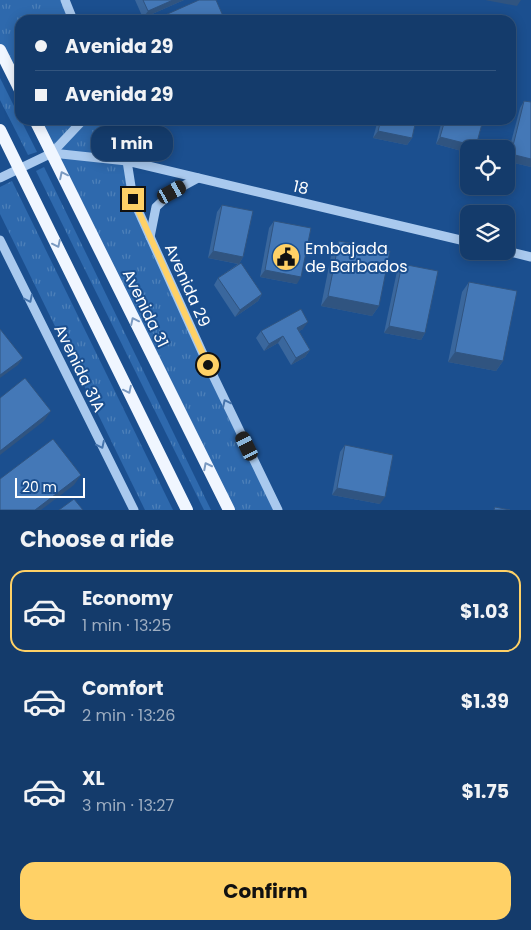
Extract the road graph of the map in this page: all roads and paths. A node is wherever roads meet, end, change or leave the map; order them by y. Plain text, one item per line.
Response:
1 (65, 0) edge
2 (71, 15) edge
3 (0, 50) edge
4 (15, 80) edge
5 (38, 125) edge
6 (78, 125) edge
7 (114, 125) edge
8 (0, 130) edge
9 (52, 153) junction
10 (127, 161) junction
11 (20, 169) junction
12 (0, 178) edge
13 (198, 178) junction
14 (150, 238) junction
15 (0, 240) edge
16 (460, 240) edge
17 (515, 253) edge
18 (531, 257) edge
19 (134, 510) edge
20 (187, 510) edge
21 (229, 510) edge
22 (278, 510) edge

1 - 2 street
3 - 4 main road
5 - 9 main road, Avenida 31
6 - 9 street
7 - 10 street, Avenida 29
8 - 11 main road
9 - 10 street, 18
9 - 11 street
21 -> 9 main road, Avenida 31
10 - 13 street, 18
10 - 14 street, Avenida 29
11 - 12 street
11 -> 20 main road
13 - 14 street
13 - 16 street, 18
22 -> 14 street, Avenida 29
15 -> 19 street, Avenida 31A
17 - 18 street

